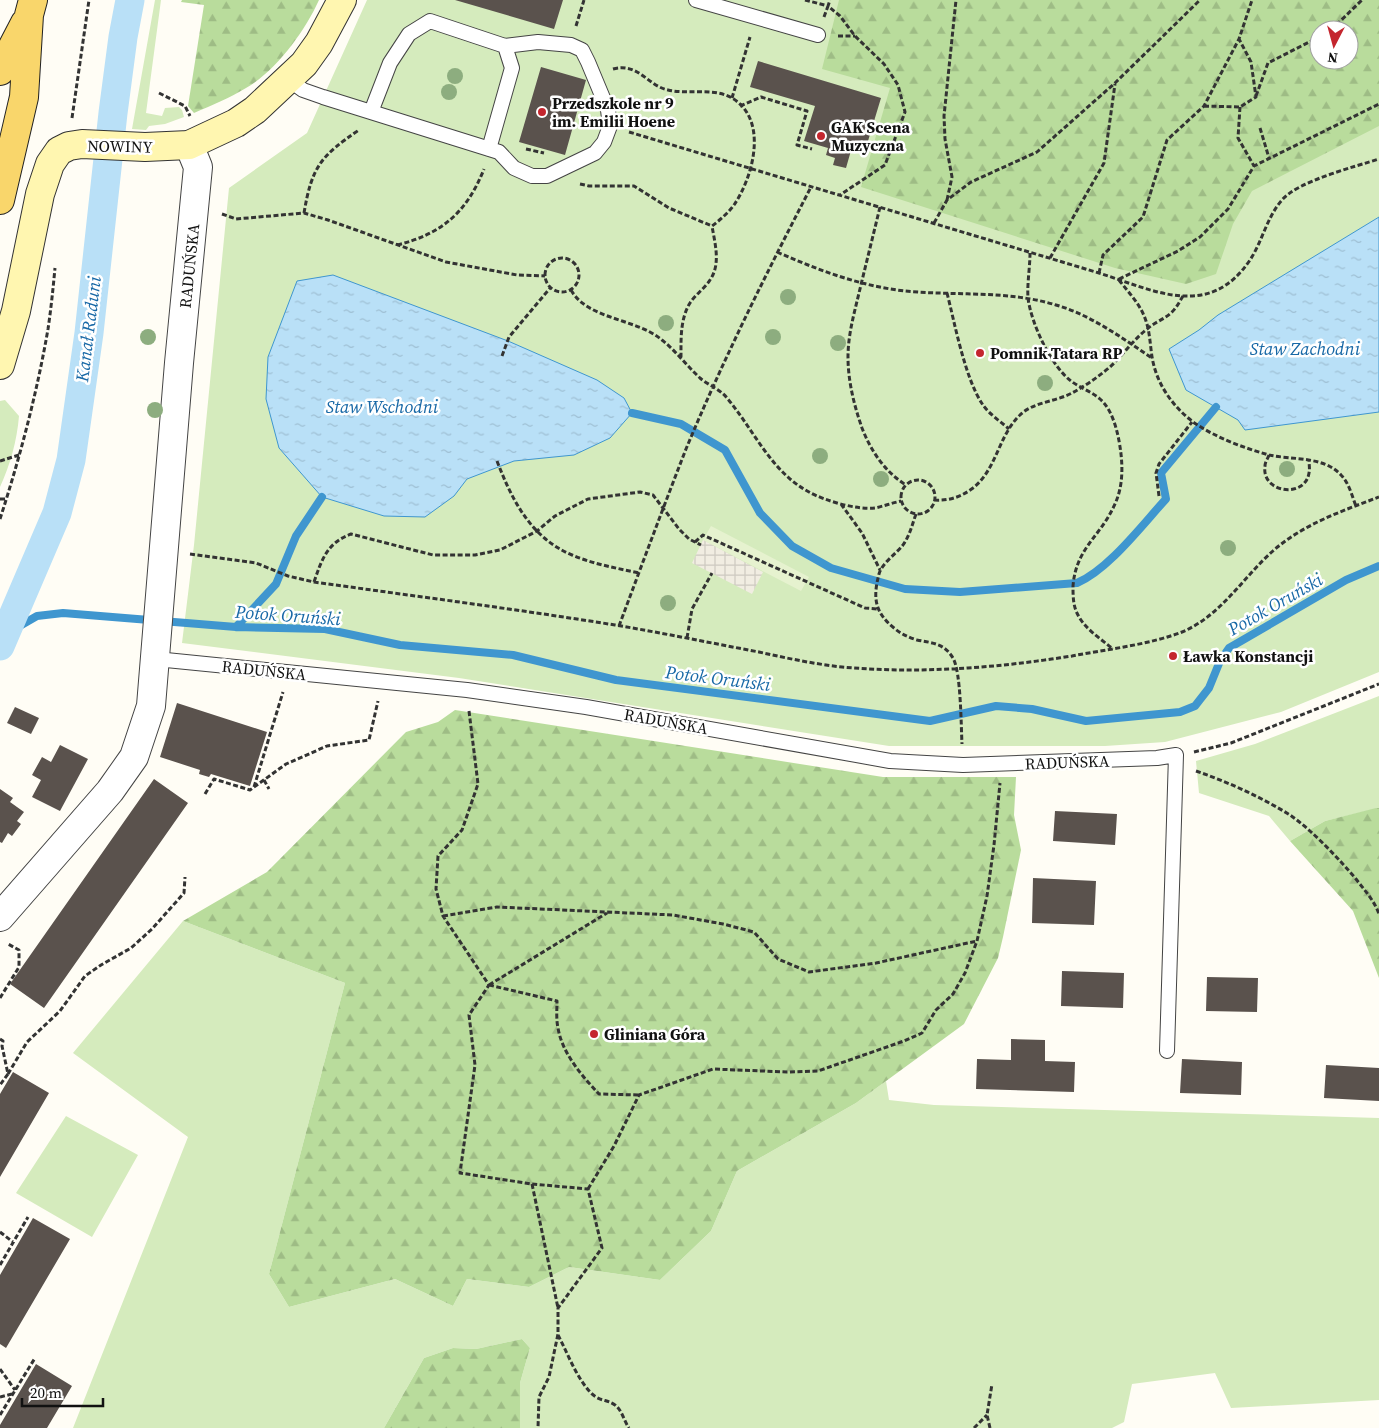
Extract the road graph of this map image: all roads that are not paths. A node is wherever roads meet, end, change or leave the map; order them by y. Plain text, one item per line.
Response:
1 (342, 0) edge
2 (696, 0) edge
3 (31, 8) edge
4 (818, 35) dead end
5 (504, 46) junction
6 (0, 71) edge
7 (289, 80) junction
8 (378, 114) junction
9 (190, 132) junction
10 (489, 150) junction
11 (2, 189) edge
12 (0, 365) edge
13 (156, 648) junction
14 (1, 929) edge
15 (1167, 1051) dead end

1 - 7 street, NOWINY
2 - 4 lane
3 - 6 main road
3 - 11 main road
5 - 8 lane
5 - 10 lane
5 - 10 lane
7 - 8 lane
7 - 9 street, NOWINY
8 - 10 lane
9 - 12 street, NOWINY
9 - 13 street, RADUŃSKA
13 - 14 street, RADUŃSKA
13 - 15 lane, RADUŃSKA

